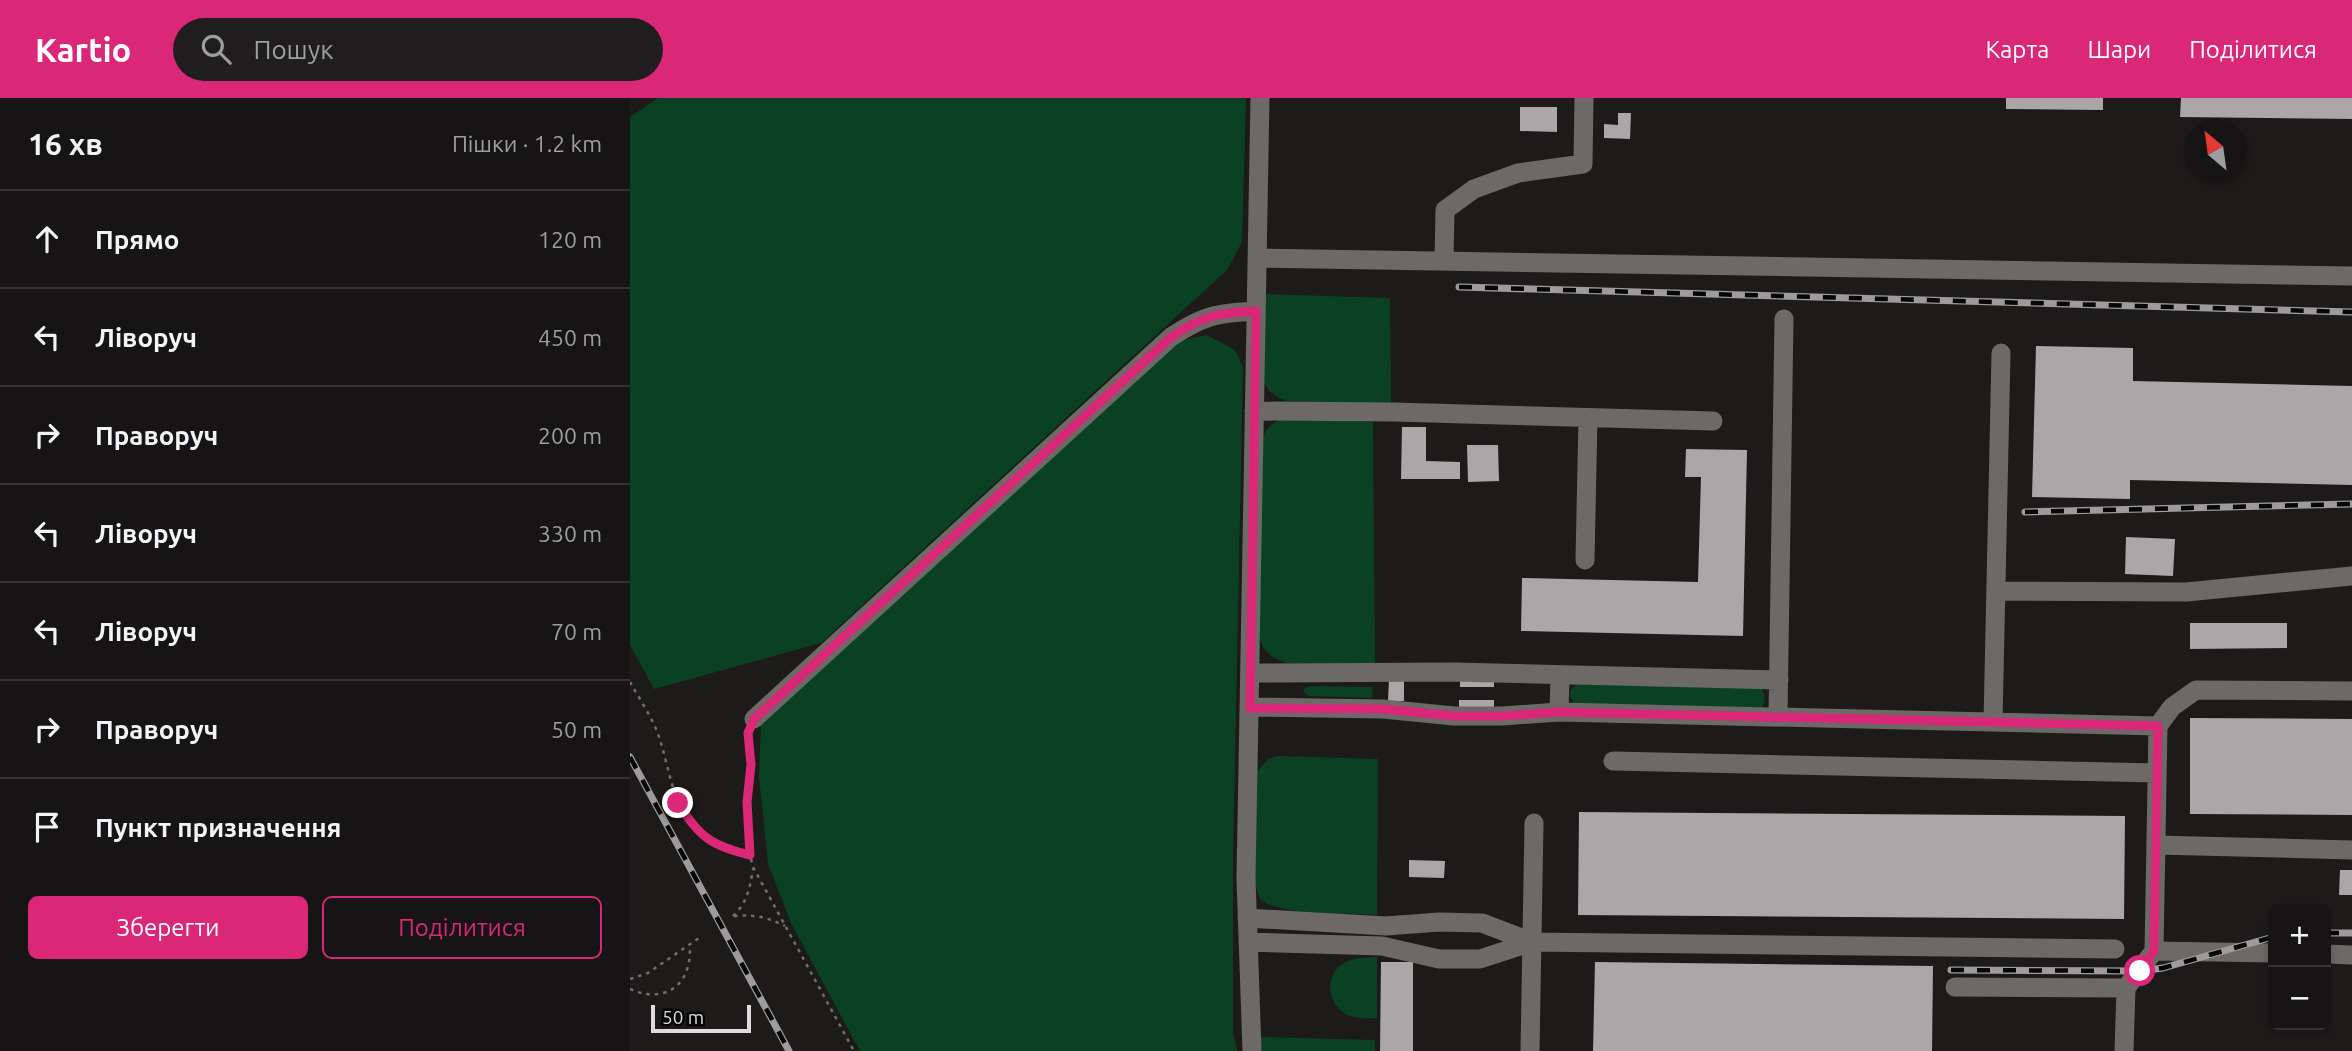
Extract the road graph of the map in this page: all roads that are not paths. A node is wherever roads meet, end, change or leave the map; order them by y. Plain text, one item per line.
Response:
1 (1260, 98) edge
2 (1584, 98) edge
3 (1258, 258) junction
4 (1444, 261) junction
5 (2352, 276) edge
6 (1256, 311) junction
7 (1784, 319) dead end
8 (2001, 352) dead end
9 (1254, 411) junction
10 (1588, 418) junction
11 (1713, 421) dead end
12 (1585, 560) dead end
13 (2352, 576) edge
14 (1998, 592) junction
15 (1251, 673) junction
16 (1560, 676) junction
17 (1779, 680) junction
18 (2352, 691) edge
19 (1250, 708) junction
20 (1559, 712) junction
21 (1778, 717) junction
22 (754, 719) road end
23 (1993, 722) junction
24 (2158, 726) junction
25 (1613, 761) dead end
26 (2157, 773) junction
27 (1534, 823) dead end
28 (2156, 845) junction
29 (2352, 850) edge
30 (1247, 918) junction
31 (1248, 942) junction
32 (1532, 942) junction
33 (2115, 949) dead end
34 (2154, 951) junction
35 (2268, 953) edge
36 (2331, 954) edge
37 (2352, 955) edge
38 (1955, 987) dead end
39 (2126, 988) junction
40 (1252, 1051) edge
41 (1530, 1051) edge
42 (2124, 1051) edge

1 - 3 street
2 - 4 street
3 - 4 street
3 - 6 street
4 - 5 street
6 - 9 street
6 - 22 street
7 - 17 street
8 - 14 street
9 - 10 street
9 - 15 street
10 - 11 street
10 - 12 street
13 - 14 street
14 - 23 street
15 - 16 street
15 - 19 street
16 - 17 street
16 - 20 street
17 - 21 street
18 - 24 street
19 - 20 street
19 - 30 street
20 - 21 street
21 - 23 street
23 - 24 street
24 - 26 street
25 - 26 street
26 - 28 street
27 - 32 street
28 - 29 street
28 - 34 street
30 - 31 street
30 - 32 street
31 - 32 street
31 - 40 street
32 - 33 street
32 - 41 street
34 - 35 street
34 - 39 street
36 - 37 street
38 - 39 street
39 - 42 street

